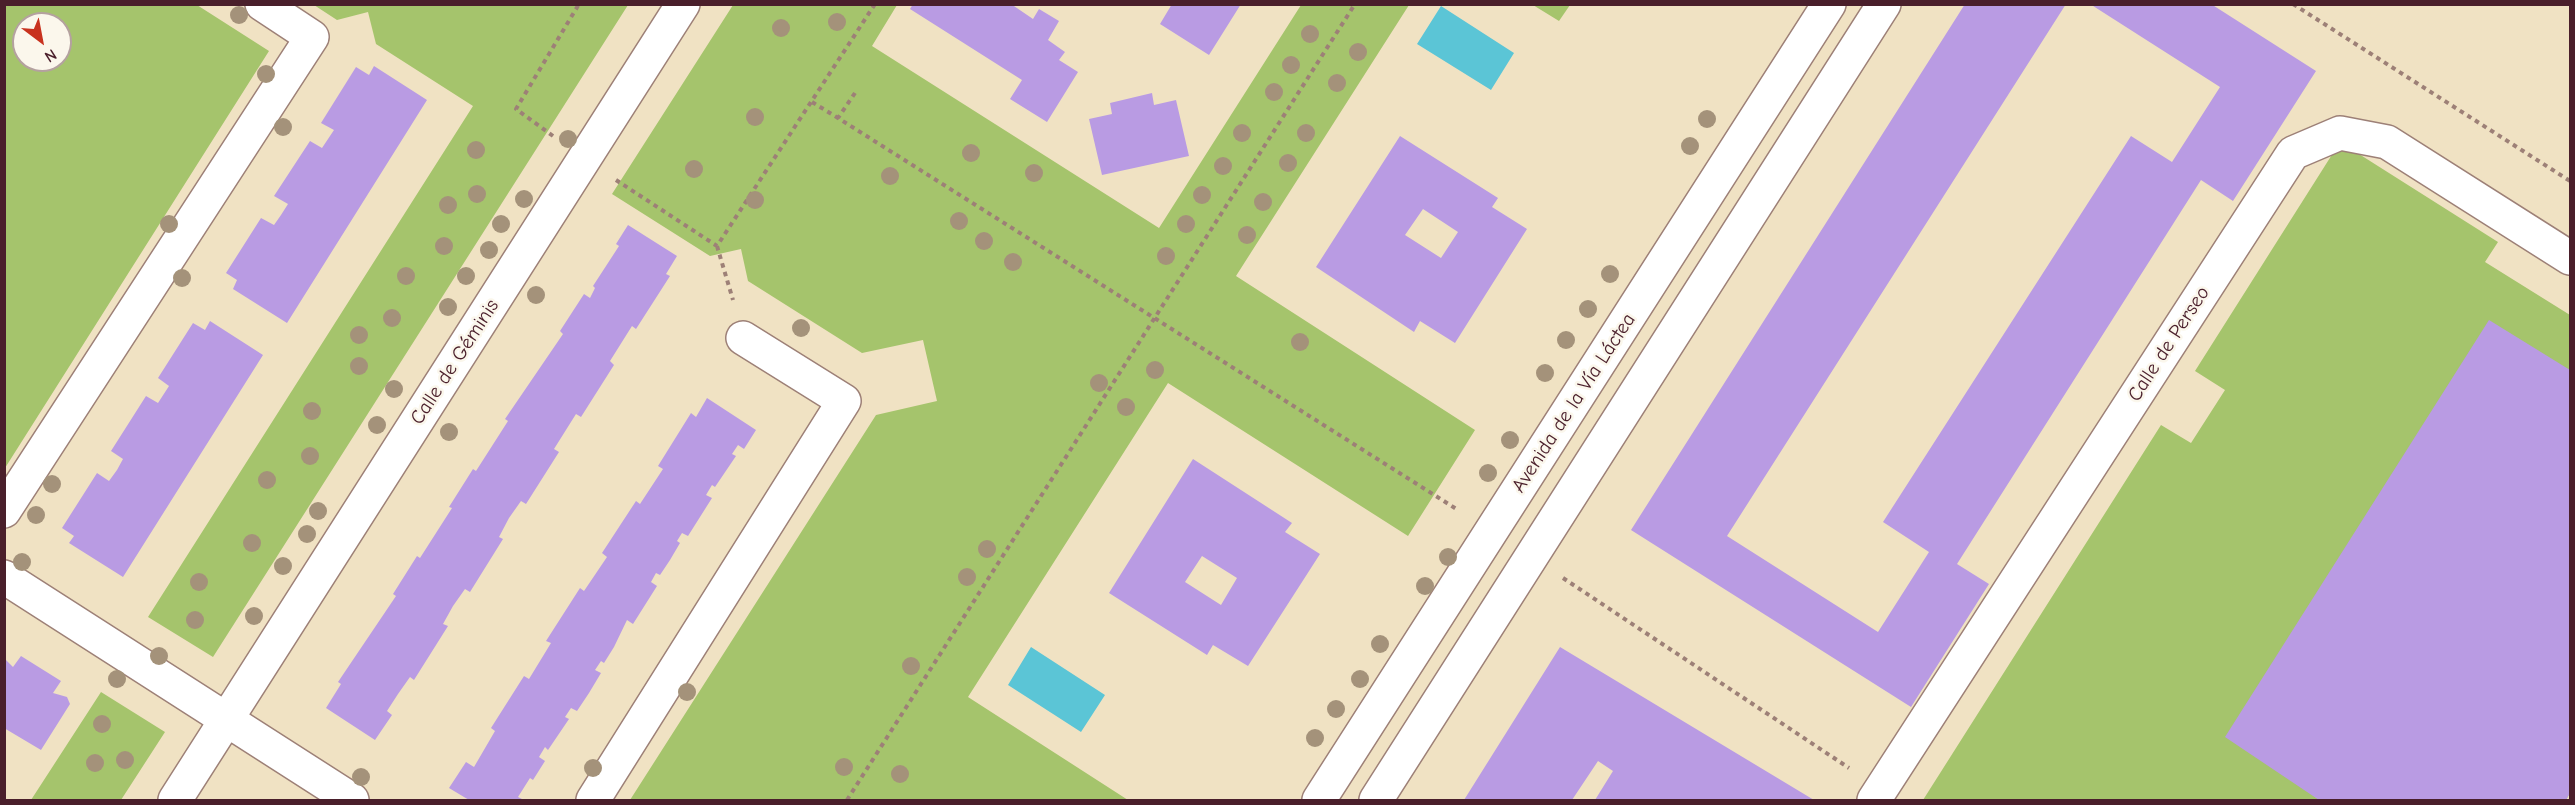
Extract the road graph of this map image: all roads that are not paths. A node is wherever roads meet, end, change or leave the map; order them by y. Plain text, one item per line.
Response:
1 (262, 4) edge
2 (683, 4) edge
3 (1829, 4) edge
4 (1884, 4) edge
5 (2571, 258) edge
6 (743, 338) road end
7 (4, 511) edge
8 (4, 577) edge
9 (228, 719) junction
10 (1878, 795) edge
11 (175, 801) edge
12 (352, 801) edge
13 (593, 801) edge
14 (1319, 801) edge
15 (1376, 801) edge

1 - 7 street
2 - 9 street, Calle de Géminis
3 - 14 street, Avenida de la Vía Láctea
4 - 15 street
5 - 10 street, Calle de Perseo
6 - 13 street
8 - 9 street
9 - 11 street, Calle de Géminis
9 - 12 street

